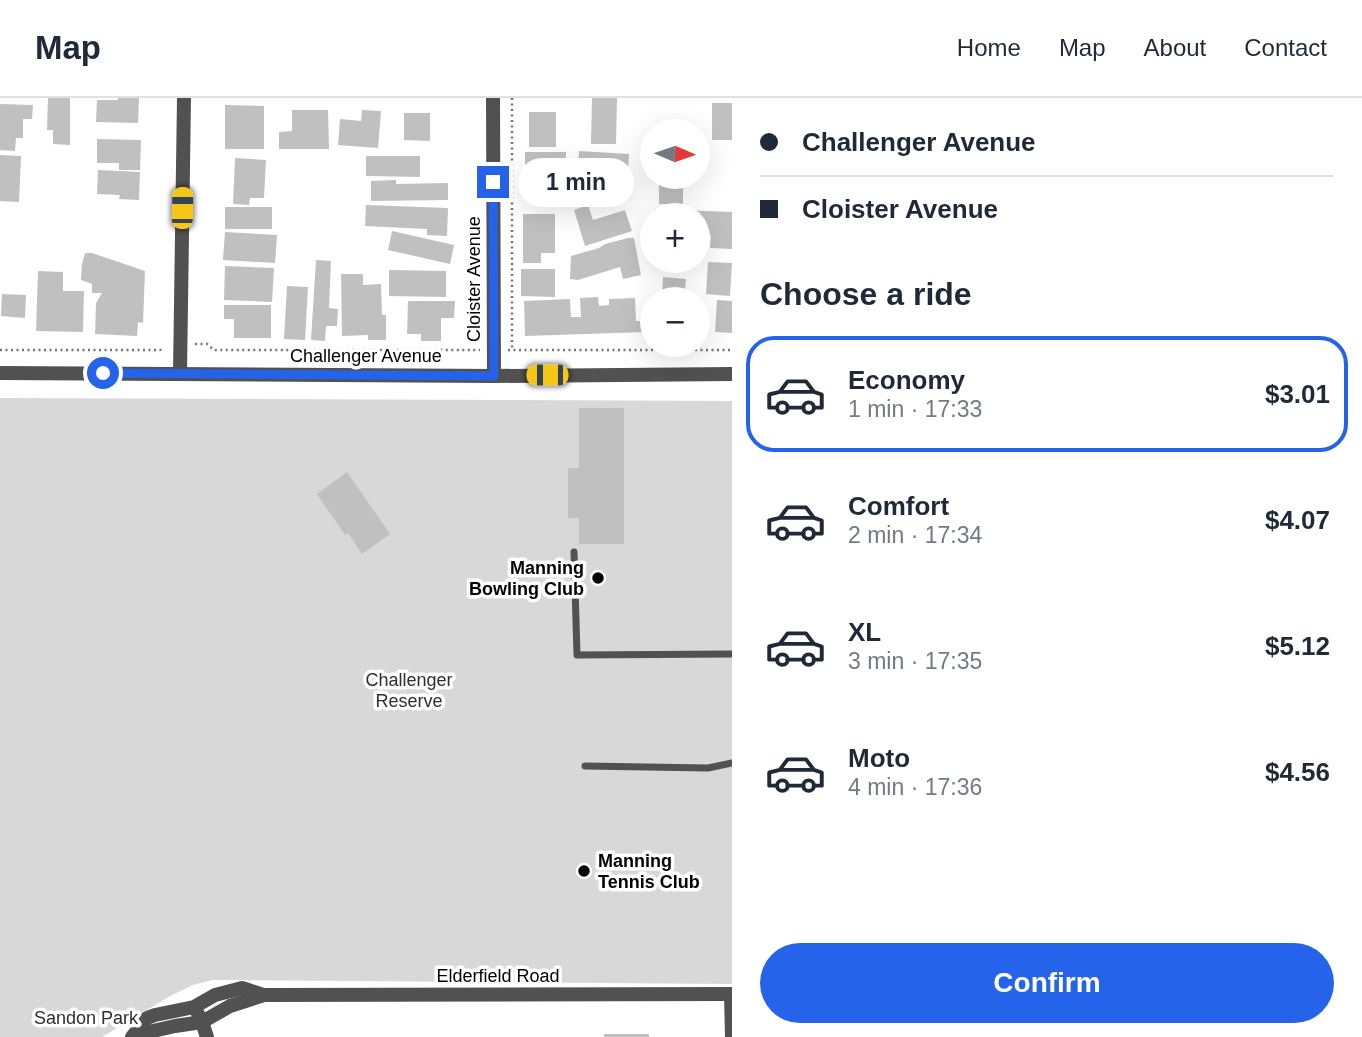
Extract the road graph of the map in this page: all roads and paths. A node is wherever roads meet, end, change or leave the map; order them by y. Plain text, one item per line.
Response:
1 (184, 98) edge
2 (493, 98) edge
3 (512, 98) edge
4 (180, 345) junction
5 (0, 350) edge
6 (494, 350) junction
7 (512, 350) junction
8 (732, 350) edge
9 (0, 373) edge
10 (180, 373) junction
11 (732, 374) edge
12 (494, 376) junction
13 (574, 552) dead end
14 (732, 654) edge
15 (732, 763) edge
16 (585, 766) dead end
17 (731, 994) edge
18 (264, 995) junction
19 (194, 1007) junction
20 (202, 1022) junction
21 (133, 1036) edge
22 (207, 1037) edge
23 (732, 1037) edge

1 - 4 street
2 - 6 street, Cloister Avenue
3 - 7 path
4 - 5 path
4 - 6 path
4 - 10 street
6 - 7 path
6 - 12 street, Cloister Avenue
7 - 8 path
9 - 10 street, Challenger Avenue
10 - 12 street, Challenger Avenue
11 - 12 street, Challenger Avenue
13 - 14 lane
15 - 16 lane
17 - 18 street, Elderfield Road
17 - 23 street
18 - 19 street, Elderfield Road
18 - 20 street, Elderfield Road
19 - 20 street
19 - 21 street, Elderfield Road
20 - 21 street, Elderfield Road
20 - 22 street

